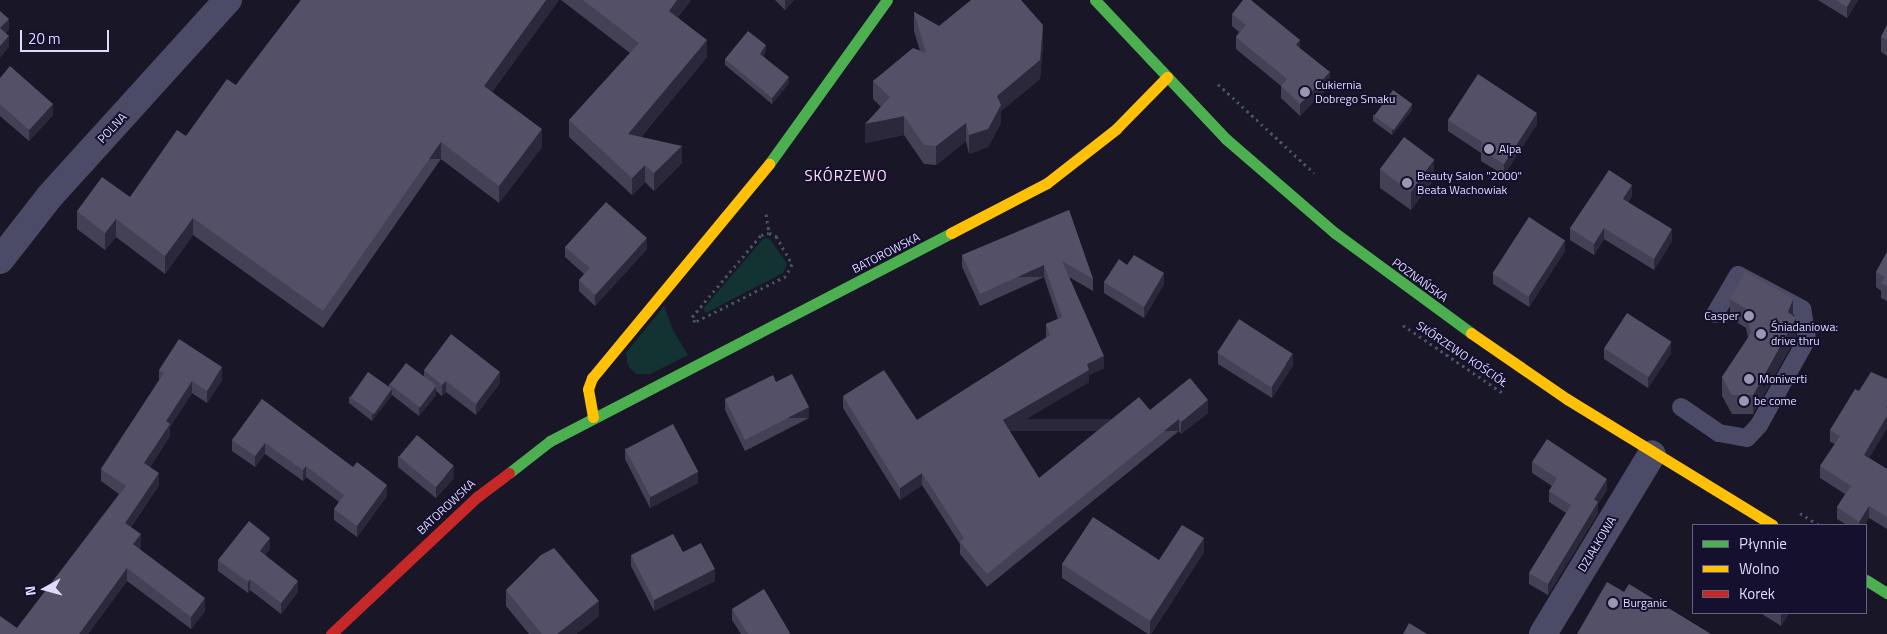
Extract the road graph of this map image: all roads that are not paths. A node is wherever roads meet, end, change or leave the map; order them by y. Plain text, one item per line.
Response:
1 (228, 0) edge
2 (887, 0) edge
3 (1095, 0) edge
4 (1168, 77) junction
5 (0, 260) edge
6 (1715, 314) dead end
7 (1681, 407) dead end
8 (593, 417) junction
9 (1652, 454) junction
10 (1771, 524) edge
11 (1867, 581) edge
12 (1887, 592) edge
13 (331, 634) edge
14 (1543, 634) edge

1 - 5 street, POLNA
2 - 8 street
3 - 4 street, POZNAŃSKA
4 - 8 street, BATOROWSKA
4 - 9 street, POZNAŃSKA
6 - 7 lane
8 - 13 street, BATOROWSKA
9 - 10 street, POZNAŃSKA
9 - 14 street, DZIAŁKOWA
11 - 12 street

